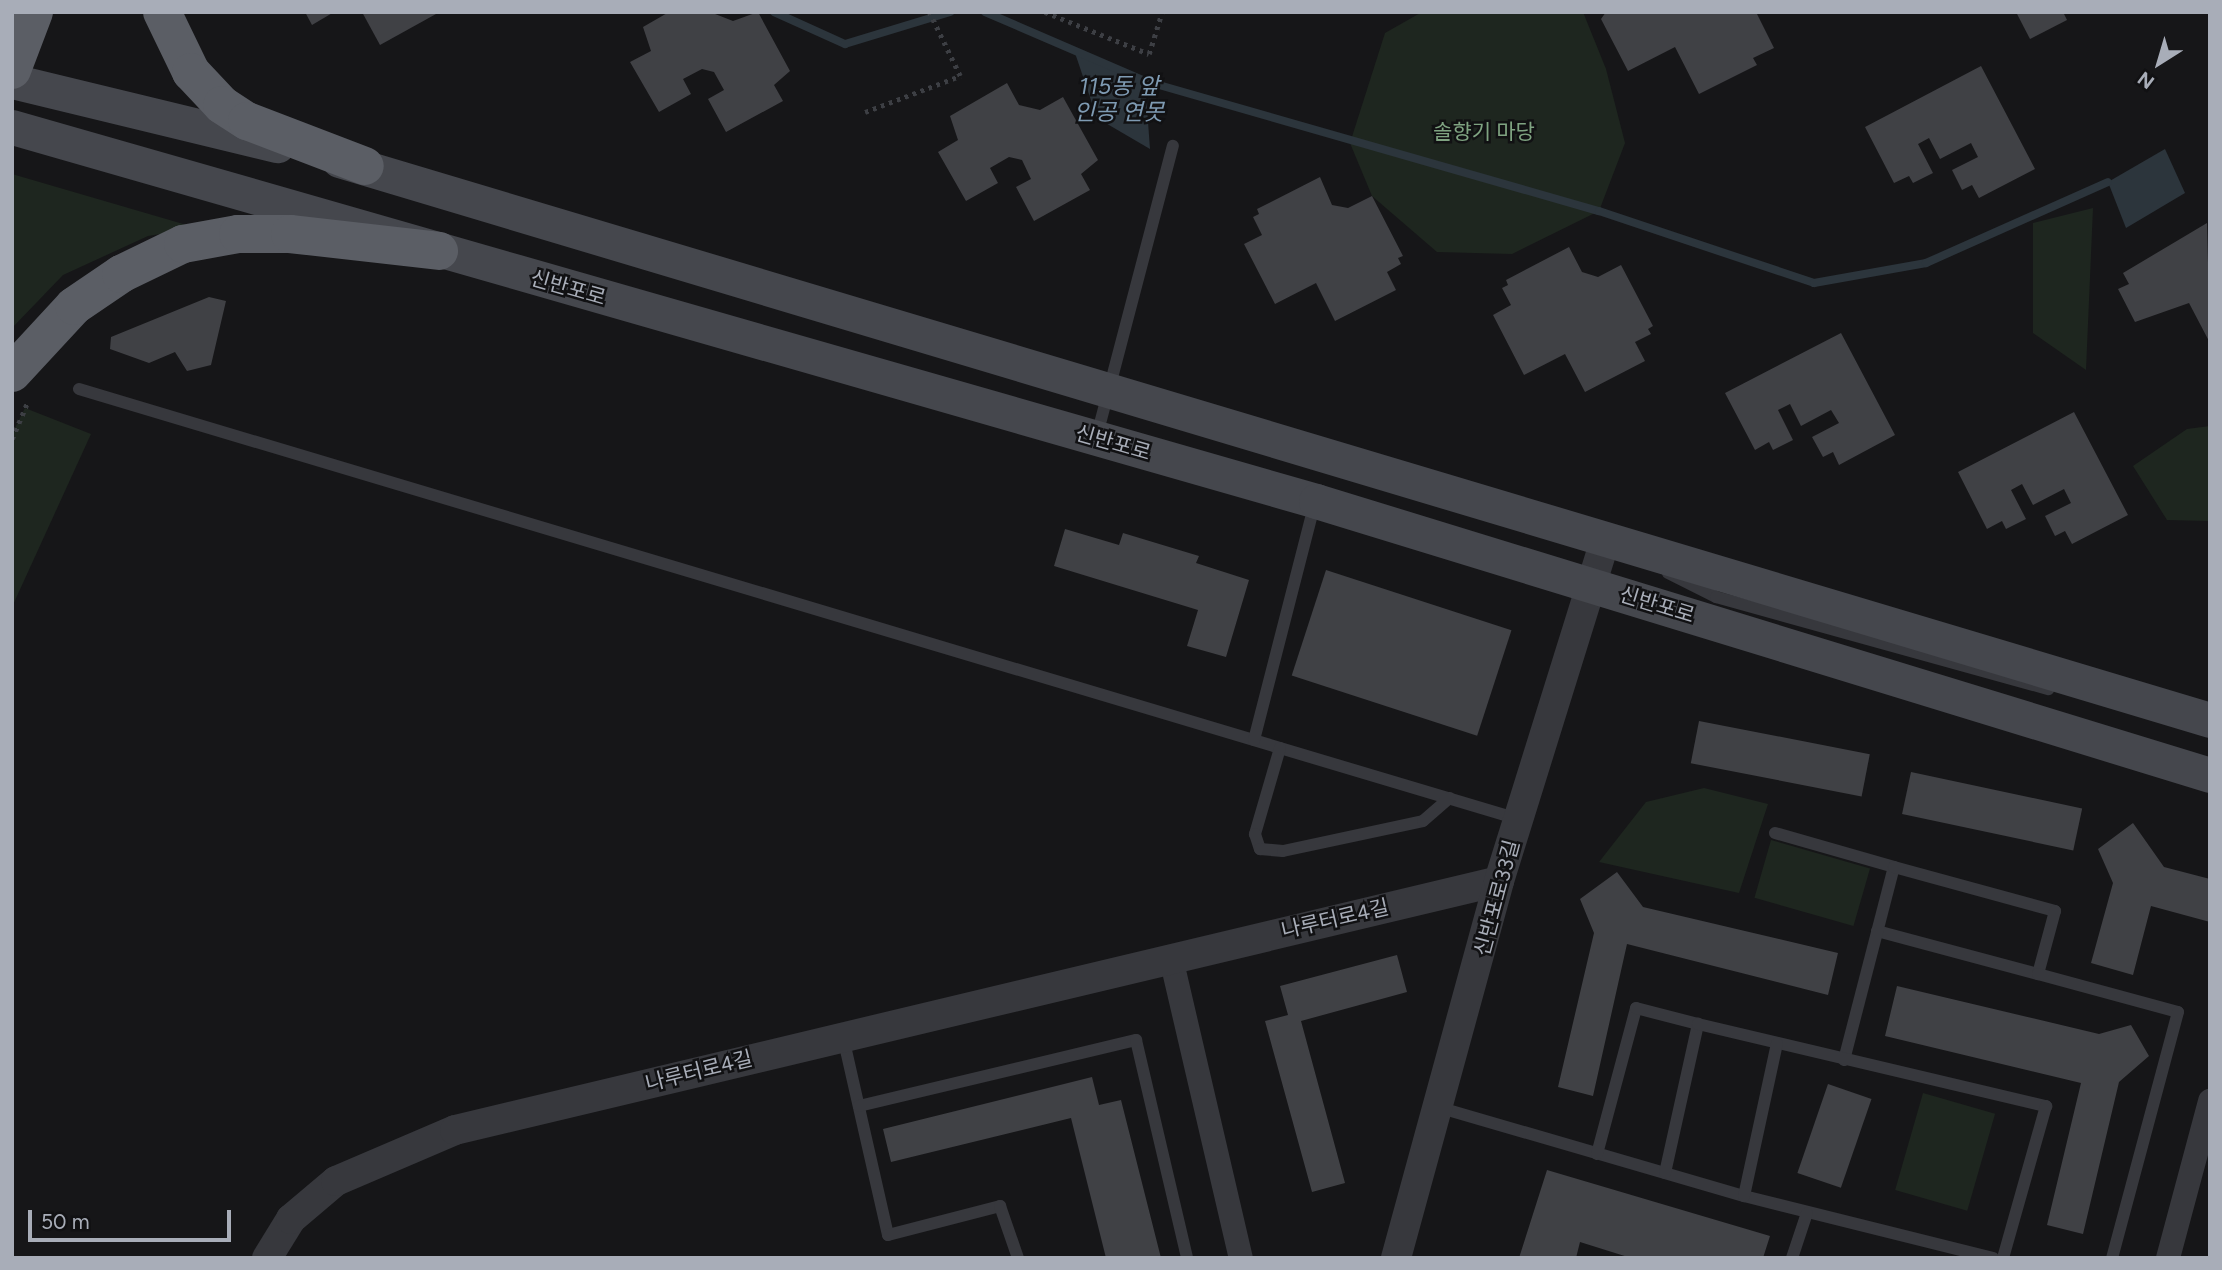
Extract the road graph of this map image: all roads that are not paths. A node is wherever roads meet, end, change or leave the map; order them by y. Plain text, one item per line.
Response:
1 (34, 12) edge
2 (162, 12) edge
3 (21, 80) edge
4 (18, 129) edge
5 (1173, 146) dead end
6 (365, 166) junction
7 (439, 251) junction
8 (12, 373) edge
9 (79, 388) dead end
10 (1108, 389) junction
11 (1096, 438) junction
12 (1316, 501) junction
13 (1605, 541) junction
14 (1592, 586) junction
15 (2064, 694) dead end
16 (2089, 700) dead end
17 (2158, 705) junction
18 (2210, 720) edge
19 (1254, 740) junction
20 (1280, 748) junction
21 (2210, 775) edge
22 (1449, 798) junction
23 (1519, 819) junction
24 (1775, 833) dead end
25 (1894, 866) junction
26 (1499, 881) junction
27 (1877, 931) junction
28 (1171, 958) junction
29 (2038, 974) junction
30 (1698, 1024) junction
31 (843, 1036) junction
32 (1777, 1044) junction
33 (1844, 1060) junction
34 (2210, 1101) edge
35 (859, 1106) junction
36 (1441, 1108) junction
37 (1597, 1154) junction
38 (1665, 1173) junction
39 (1744, 1196) junction
40 (1807, 1213) junction
41 (267, 1258) edge
42 (1018, 1258) edge
43 (1187, 1258) edge
44 (1241, 1258) edge
45 (1396, 1258) edge
46 (1793, 1258) edge
47 (1993, 1258) edge
48 (2003, 1258) edge
49 (2112, 1258) edge
50 (2168, 1258) edge

1 - 3 highway
2 - 6 highway
3 - 6 main road
4 - 7 main road, 신반포로
5 - 10 lane
6 - 10 main road
7 - 8 highway
7 - 11 main road, 신반포로
9 - 19 lane
10 - 11 lane
10 - 13 main road
11 - 12 main road, 신반포로
11 - 14 lane
12 - 14 main road, 신반포로
12 - 19 lane
13 - 14 street, 신반포로33길
13 - 15 lane
13 - 17 main road
14 - 21 main road, 신반포로
14 - 23 street, 신반포로33길
16 - 17 lane
17 - 18 main road
19 - 20 lane
20 - 22 lane
20 - 22 lane
22 - 23 lane
23 - 26 street, 신반포로33길
24 - 25 lane
25 - 27 lane
25 - 29 lane
26 - 28 street, 나루터로4길
26 - 36 street, 신반포로33길
27 - 29 lane
27 - 33 lane
28 - 31 street, 나루터로4길
28 - 44 street
29 - 49 lane
30 - 32 lane
30 - 37 lane
30 - 38 lane
31 - 35 lane
31 - 41 street, 나루터로4길
32 - 33 lane
32 - 39 lane
33 - 48 lane
34 - 50 street
35 - 42 lane
35 - 43 lane
36 - 37 lane
36 - 45 street, 신반포로33길
37 - 38 lane
38 - 39 lane
39 - 40 lane
40 - 46 lane
40 - 47 lane

